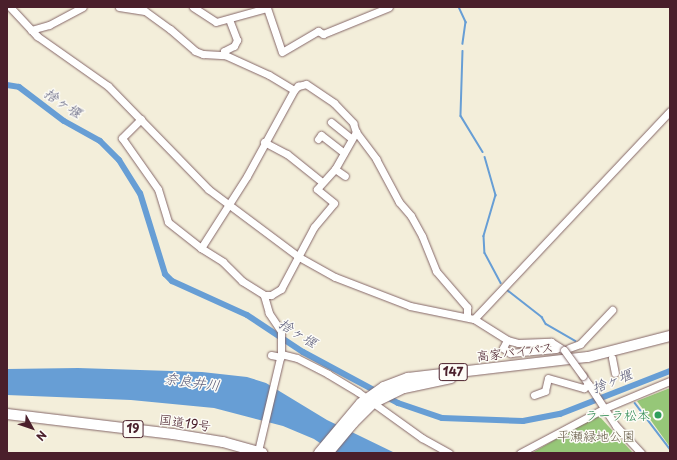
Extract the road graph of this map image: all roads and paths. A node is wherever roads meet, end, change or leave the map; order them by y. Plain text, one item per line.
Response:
1 (10, 7) edge
2 (83, 7) edge
3 (119, 7) edge
4 (193, 7) edge
5 (389, 7) edge
6 (372, 11) edge
7 (229, 19) junction
8 (32, 30) junction
9 (225, 55) junction
10 (294, 90) junction
11 (670, 111) edge
12 (141, 120) junction
13 (331, 122) dead end
14 (356, 132) junction
15 (351, 138) junction
16 (318, 139) dead end
17 (264, 142) junction
18 (344, 153) junction
19 (335, 169) junction
20 (345, 176) dead end
21 (322, 182) junction
22 (228, 205) junction
23 (201, 248) junction
24 (299, 257) junction
25 (264, 295) junction
26 (612, 310) dead end
27 (470, 318) junction
28 (670, 336) edge
29 (507, 340) junction
30 (670, 342) edge
31 (556, 349) dead end
32 (570, 349) junction
33 (271, 354) dead end
34 (281, 357) junction
35 (578, 358) junction
36 (612, 358) junction
37 (615, 373) dead end
38 (670, 381) edge
39 (589, 384) junction
40 (388, 390) junction
41 (534, 395) dead end
42 (370, 401) junction
43 (603, 406) junction
44 (7, 414) edge
45 (260, 452) edge
46 (319, 453) edge
47 (328, 453) edge
48 (449, 453) edge
49 (520, 453) edge
50 (641, 453) edge

1 - 8 street
2 - 8 street
3 - 9 street
4 - 7 street
5 - 6 street
6 - 7 street
7 - 9 street
8 - 12 street
9 - 10 street
10 - 14 street
10 - 17 street
11 - 27 street
12 - 22 street
12 - 23 street
13 - 15 street
14 - 15 street
14 - 27 street
15 - 18 street
16 - 18 street
17 - 21 street
17 - 22 street
18 - 19 street
19 - 20 street
19 - 21 street
21 - 24 street
22 - 23 street
22 - 24 street
23 - 25 street
24 - 25 street
24 - 27 street
25 - 34 street
26 - 32 street
27 - 29 street
28 - 35 highway, 高家バイパス / 147
29 - 31 street
29 - 32 street
30 - 36 highway, 高家バイパス / 147
32 - 35 street
32 - 39 street, bridge
33 - 34 street
34 - 42 street
34 - 45 street
35 - 40 highway, 高家バイパス / 147
36 - 37 street
36 - 40 highway, 高家バイパス / 147
38 - 43 street
39 - 41 street
39 - 43 street
40 - 42 highway, 高家バイパス / 147
42 - 46 highway, 高家バイパス / 147
42 - 47 highway, 高家バイパス / 147
42 - 48 street
43 - 49 street
43 - 50 street
44 - 45 highway, 国道19号 / 19

